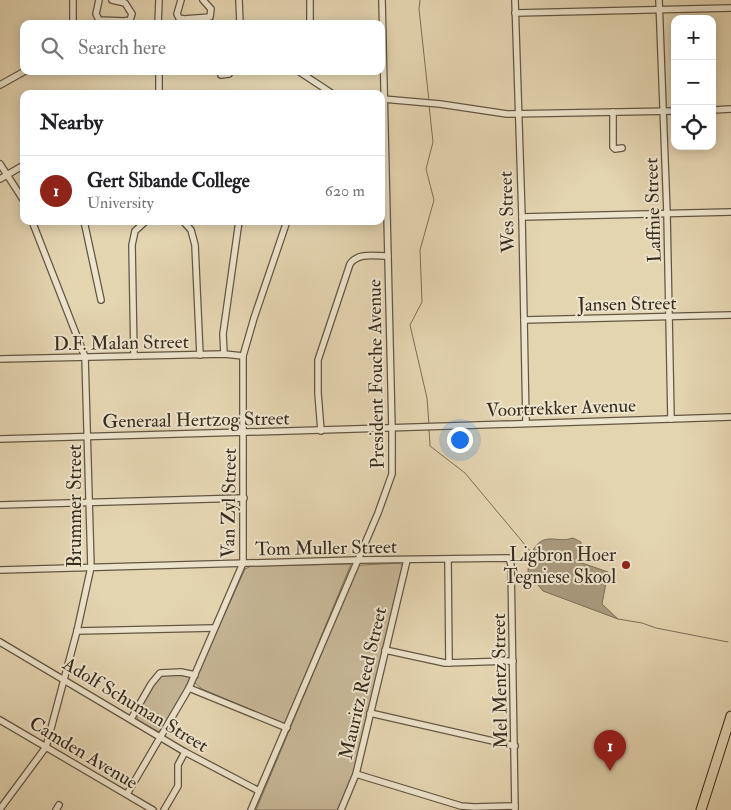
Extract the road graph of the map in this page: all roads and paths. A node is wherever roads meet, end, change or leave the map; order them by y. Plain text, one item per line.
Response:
1 (73, 0) edge
2 (99, 0) edge
3 (112, 0) edge
4 (159, 0) edge
5 (181, 0) edge
6 (203, 0) edge
7 (240, 0) edge
8 (310, 0) edge
9 (382, 0) edge
10 (515, 0) edge
11 (659, 0) edge
12 (125, 2) edge
13 (731, 8) edge
14 (660, 10) junction
15 (515, 13) junction
16 (74, 20) edge
17 (100, 20) edge
18 (130, 20) edge
19 (158, 20) edge
20 (240, 20) edge
21 (310, 20) edge
22 (382, 20) edge
23 (20, 74) edge
24 (159, 75) edge
25 (304, 75) edge
26 (383, 75) edge
27 (0, 85) edge
28 (159, 90) edge
29 (327, 90) edge
30 (383, 90) edge
31 (385, 99) edge
32 (731, 109) edge
33 (716, 110) edge
34 (671, 111) edge
35 (613, 112) junction
36 (663, 112) junction
37 (518, 113) junction
38 (622, 148) dead end
39 (0, 164) edge
40 (20, 167) edge
41 (7, 174) junction
42 (0, 179) edge
43 (20, 195) edge
44 (385, 198) edge
45 (731, 212) edge
46 (667, 213) junction
47 (522, 217) junction
48 (34, 225) edge
49 (85, 225) edge
50 (142, 225) edge
51 (188, 225) edge
52 (238, 225) edge
53 (286, 225) edge
54 (388, 256) junction
55 (101, 300) dead end
56 (731, 315) edge
57 (670, 317) junction
58 (524, 320) junction
59 (224, 354) junction
60 (200, 355) junction
61 (134, 356) junction
62 (243, 356) junction
63 (85, 357) junction
64 (0, 359) edge
65 (731, 417) edge
66 (671, 419) junction
67 (526, 422) junction
68 (392, 429) junction
69 (321, 431) junction
70 (244, 433) junction
71 (88, 437) junction
72 (0, 439) edge
73 (244, 498) junction
74 (89, 503) junction
75 (0, 506) edge
76 (503, 557) joint
77 (358, 560) junction
78 (407, 560) junction
79 (448, 560) junction
80 (243, 563) junction
81 (91, 567) junction
82 (0, 570) edge
83 (214, 628) junction
84 (77, 631) junction
85 (0, 642) edge
86 (385, 650) junction
87 (513, 661) junction
88 (449, 663) junction
89 (195, 674) junction
90 (64, 679) junction
91 (189, 688) junction
92 (370, 712) junction
93 (731, 716) edge
94 (131, 719) junction
95 (0, 720) edge
96 (287, 728) junction
97 (160, 737) junction
98 (46, 746) junction
99 (515, 746) junction
100 (185, 752) junction
101 (356, 774) junction
102 (259, 791) junction
103 (127, 794) junction
104 (515, 808) edge
105 (0, 810) edge
106 (153, 810) edge
107 (164, 810) edge
108 (251, 810) edge
109 (341, 810) edge
110 (701, 810) edge

1 - 16 street
2 - 17 street
3 - 12 street
4 - 19 street
5 - 6 street
7 - 20 street
8 - 21 street
9 - 22 street, President Fouche Avenue
10 - 15 street, Wes Street
11 - 14 street, Laffnie Street
12 - 18 street
13 - 14 street
14 - 15 street
14 - 36 street, Laffnie Street
15 - 37 street, Wes Street
23 - 27 street
24 - 28 street
25 - 29 street
26 - 30 street, President Fouche Avenue
31 - 37 street
32 - 33 street
34 - 36 street
35 - 36 street
35 - 37 street
35 - 38 street
36 - 46 street, Laffnie Street
37 - 47 street, Wes Street
39 - 41 street
40 - 41 street
41 - 42 street
41 - 43 street
44 - 54 street, President Fouche Avenue
45 - 46 street
46 - 47 street
46 - 57 street, Laffnie Street
47 - 58 street, Wes Street
48 - 63 street, Brummer Street
49 - 55 street
50 - 61 street
51 - 60 street
52 - 59 street
53 - 62 street, Van Zyl Street
54 - 68 street, President Fouche Avenue
54 - 69 street
56 - 57 street, Jansen Street
57 - 58 street, Jansen Street
57 - 66 street, Laffnie Street
58 - 67 street, Wes Street
59 - 60 street, D.F. Malan Street
59 - 62 street, D.F. Malan Street
60 - 61 street, D.F. Malan Street
61 - 63 street, D.F. Malan Street
62 - 70 street, Van Zyl Street
63 - 64 street, D.F. Malan Street
63 - 71 street, Brummer Street
65 - 66 street, Voortrekker Avenue
66 - 67 street, Voortrekker Avenue
67 - 68 street, Voortrekker Avenue
68 - 69 street, Generaal Hertzog Street
68 - 77 street, President Fouche Avenue
69 - 70 street, Generaal Hertzog Street
70 - 71 street, Generaal Hertzog Street
70 - 73 street, Van Zyl Street
71 - 72 street, Generaal Hertzog Street
71 - 74 street, Brummer Street
73 - 74 street
73 - 80 street, Van Zyl Street
74 - 75 street
74 - 81 street, Brummer Street
76 - 79 street, Tom Muller Street
76 - 87 street, Mel Mentz Street
77 - 78 street, Tom Muller Street
77 - 80 street, Tom Muller Street
77 - 96 street, President Fouche Avenue
78 - 79 street, Tom Muller Street
78 - 86 street, Mauritz Reed Street
79 - 88 street
80 - 81 street, Tom Muller Street
80 - 83 street, Van Zyl Street
81 - 82 street, Tom Muller Street
81 - 84 street, Brummer Street
83 - 84 street
83 - 89 street, Van Zyl Street
84 - 90 street, Brummer Street
85 - 90 street, Adolf Schuman Street
86 - 88 street
86 - 92 street, Mauritz Reed Street
87 - 88 street
87 - 99 street, Mel Mentz Street
89 - 91 street, Van Zyl Street
89 - 94 street
90 - 94 street, Adolf Schuman Street
90 - 98 street, Brummer Street
91 - 96 street
91 - 97 street, Van Zyl Street
92 - 99 street
92 - 101 street, Mauritz Reed Street
93 - 110 highway
94 - 97 street, Adolf Schuman Street
95 - 98 street, Camden Avenue
96 - 102 street, President Fouche Avenue
97 - 100 street, Adolf Schuman Street
97 - 103 street, Van Zyl Street
98 - 103 street, Camden Avenue
98 - 105 street, Brummer Street
99 - 104 street, Mel Mentz Street
100 - 102 street, Adolf Schuman Street
100 - 107 street
101 - 104 street
101 - 109 street, Mauritz Reed Street
102 - 108 street, President Fouche Avenue
103 - 106 street, Camden Avenue

